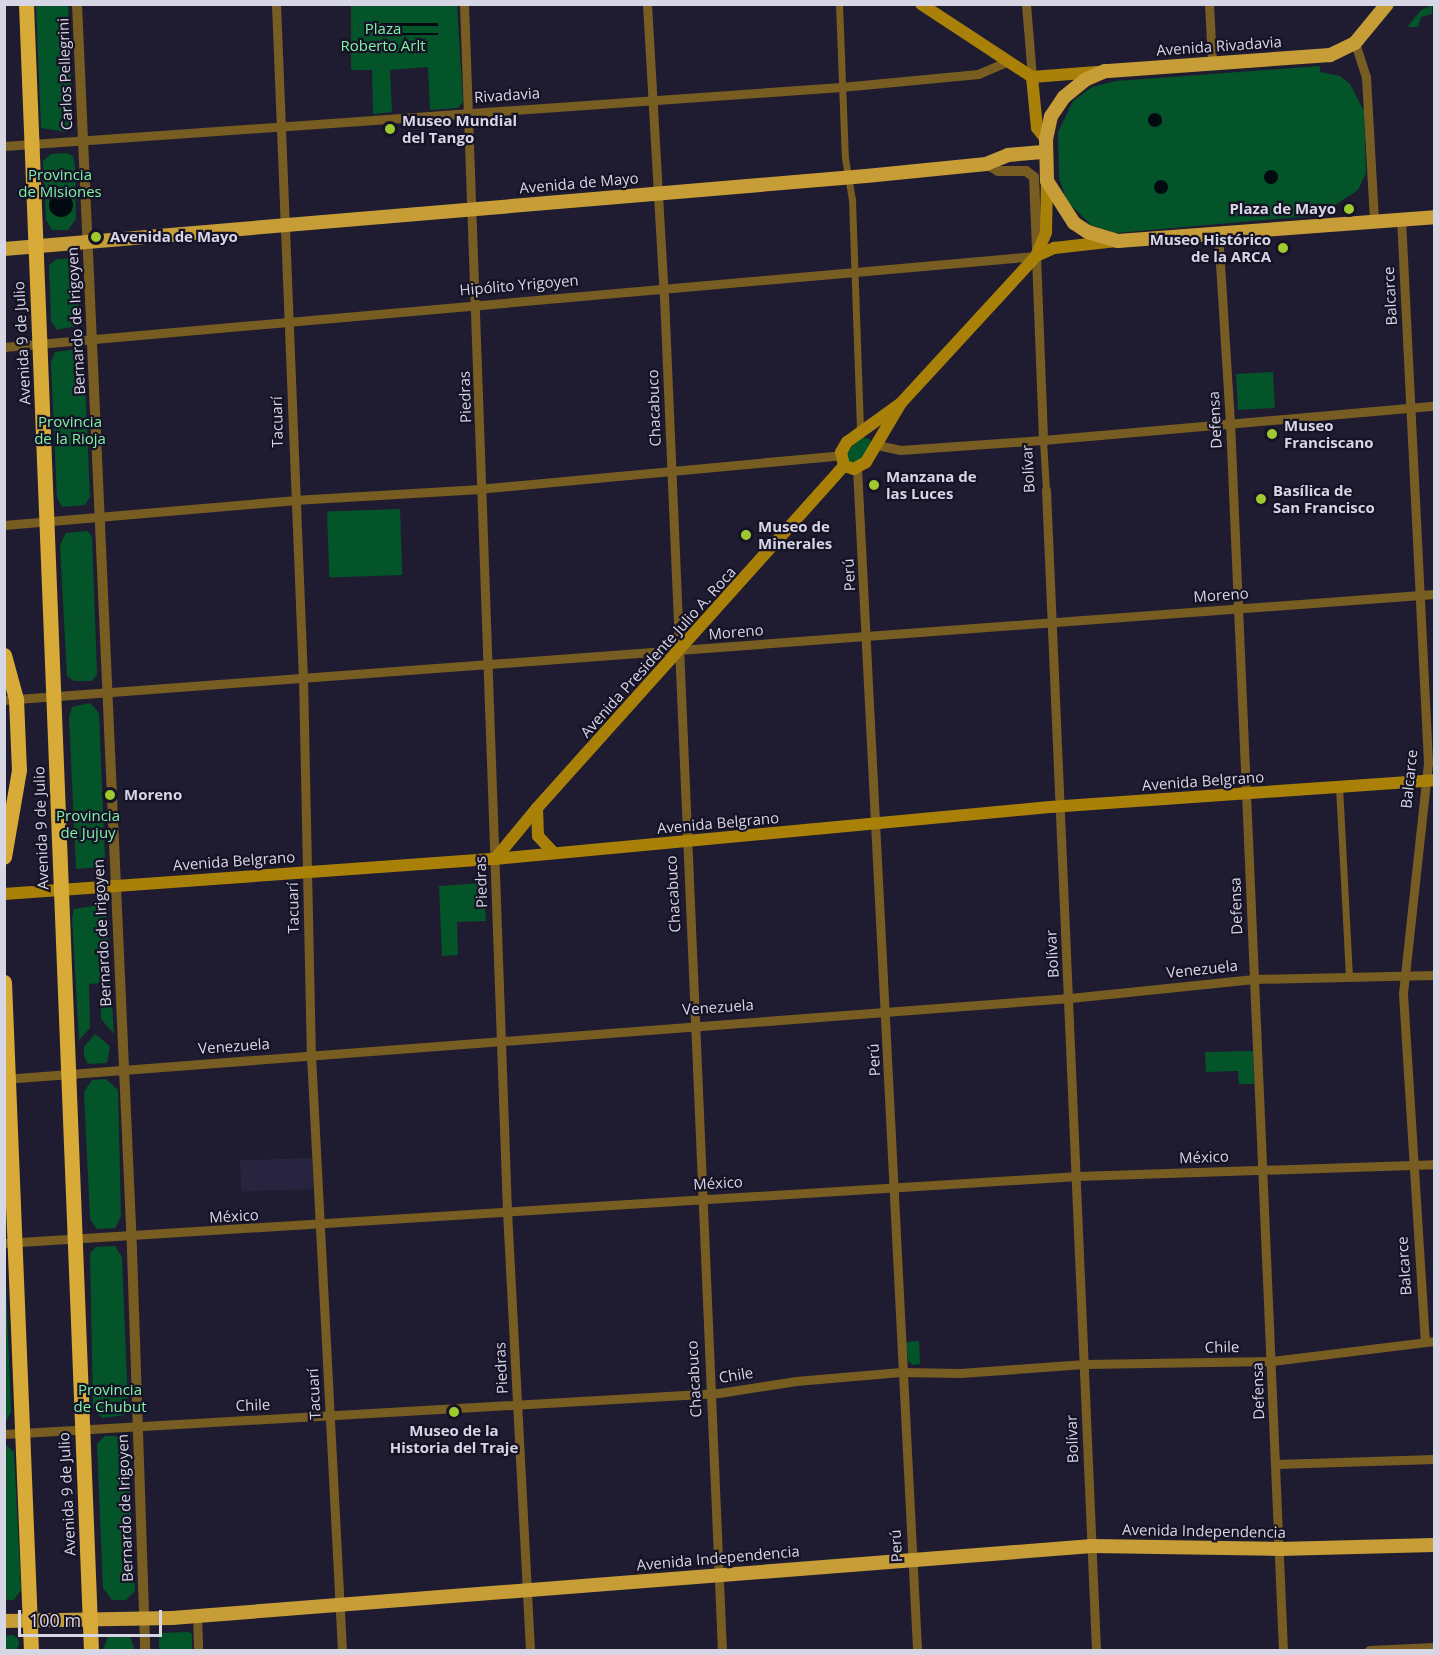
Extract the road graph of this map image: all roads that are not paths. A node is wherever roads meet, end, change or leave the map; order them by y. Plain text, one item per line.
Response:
1 (26, 4) edge
2 (77, 4) edge
3 (276, 4) edge
4 (464, 4) edge
5 (647, 4) edge
6 (839, 4) edge
7 (921, 4) edge
8 (1026, 4) edge
9 (1209, 4) edge
10 (1387, 4) edge
11 (1355, 43) junction
12 (1008, 61) junction
13 (1212, 62) junction
14 (1105, 71) junction
15 (1032, 77) junction
16 (842, 87) junction
17 (652, 100) junction
18 (468, 113) junction
19 (282, 128) junction
20 (82, 142) junction
21 (31, 145) junction
22 (4, 146) edge
23 (1046, 146) junction
24 (986, 164) junction
25 (849, 177) junction
26 (1047, 181) junction
27 (658, 193) junction
28 (472, 209) junction
29 (1434, 217) edge
30 (1401, 218) junction
31 (1374, 220) junction
32 (286, 223) junction
33 (1218, 232) junction
34 (1118, 241) junction
35 (87, 242) junction
36 (35, 248) junction
37 (4, 249) edge
38 (1036, 256) junction
39 (855, 271) junction
40 (663, 288) junction
41 (477, 303) junction
42 (289, 319) junction
43 (91, 338) junction
44 (40, 344) junction
45 (4, 347) edge
46 (901, 403) junction
47 (1434, 406) edge
48 (1413, 408) junction
49 (1230, 422) junction
50 (860, 429) junction
51 (1043, 440) junction
52 (877, 445) junction
53 (843, 460) junction
54 (857, 468) junction
55 (671, 472) junction
56 (484, 488) junction
57 (1046, 490) joint
58 (294, 500) junction
59 (100, 517) junction
60 (48, 522) junction
61 (4, 525) edge
62 (1434, 594) edge
63 (1422, 595) junction
64 (1237, 609) junction
65 (1053, 621) junction
66 (868, 636) junction
67 (678, 652) junction
68 (4, 655) edge
69 (489, 664) junction
70 (303, 678) junction
71 (107, 691) junction
72 (54, 696) junction
73 (10, 700) edge
74 (1430, 780) edge
75 (1339, 786) junction
76 (1246, 793) junction
77 (1062, 806) junction
78 (537, 808) junction
79 (878, 824) junction
80 (686, 841) junction
81 (553, 852) junction
82 (4, 857) edge
83 (495, 859) junction
84 (307, 870) junction
85 (115, 885) junction
86 (61, 889) junction
87 (4, 894) edge
88 (1404, 975) junction
89 (1434, 975) edge
90 (1349, 976) junction
91 (1254, 979) junction
92 (4, 982) edge
93 (1070, 998) junction
94 (887, 1009) junction
95 (694, 1024) junction
96 (501, 1038) junction
97 (311, 1055) junction
98 (124, 1069) junction
99 (69, 1073) junction
100 (8, 1079) edge
101 (1411, 1164) junction
102 (1434, 1164) edge
103 (1265, 1170) junction
104 (1078, 1176) junction
105 (895, 1188) junction
106 (702, 1198) junction
107 (507, 1211) junction
108 (321, 1226) junction
109 (132, 1237) junction
110 (76, 1240) junction
111 (10, 1243) edge
112 (1430, 1341) edge
113 (1272, 1360) junction
114 (1085, 1364) junction
115 (901, 1372) junction
116 (710, 1394) junction
117 (518, 1406) junction
118 (331, 1417) junction
119 (136, 1425) junction
120 (82, 1429) junction
121 (24, 1432) junction
122 (4, 1434) edge
123 (1434, 1459) edge
124 (1276, 1464) junction
125 (1434, 1545) edge
126 (1092, 1546) junction
127 (1279, 1549) junction
128 (912, 1558) junction
129 (718, 1574) junction
130 (527, 1590) junction
131 (341, 1605) junction
132 (197, 1616) junction
133 (90, 1619) junction
134 (144, 1619) junction
135 (4, 1621) edge
136 (30, 1621) junction
137 (1434, 1647) edge
138 (31, 1650) edge
139 (90, 1650) edge
140 (145, 1650) edge
141 (198, 1650) edge
142 (342, 1650) edge
143 (530, 1650) edge
144 (722, 1650) edge
145 (917, 1650) edge
146 (1096, 1650) edge
147 (1283, 1650) edge
148 (1369, 1650) edge

1 - 21 highway, Avenida 9 de Julio
2 - 20 street, Carlos Pellegrini
3 - 19 street, Tacuarí
4 - 18 street, Piedras
5 - 17 street, Chacabuco
6 - 16 street
7 - 12 main road
8 - 15 street
9 - 13 street
10 - 11 main road
11 - 13 main road, Avenida Rivadavia
11 - 31 street
12 - 15 main road
12 - 16 street, Rivadavia
13 - 14 main road, Avenida Rivadavia
14 - 15 main road, Avenida Rivadavia
14 - 23 main road, Bolívar
15 - 23 main road, Bolívar
16 - 17 street, Rivadavia
16 - 25 street
17 - 18 street, Rivadavia
17 - 27 street, Chacabuco
18 - 19 street, Rivadavia
18 - 28 street, Piedras
19 - 20 street, Rivadavia
19 - 32 street, Tacuarí
20 - 21 street, Rivadavia
20 - 35 street, Bernardo de Irigoyen
21 - 22 street, Rivadavia
21 - 36 highway, Avenida 9 de Julio
23 - 24 main road, Avenida de Mayo
23 - 26 main road, Bolívar
24 - 25 main road, Avenida de Mayo
24 - 38 street, Bolívar
25 - 27 main road, Avenida de Mayo
25 - 39 street
26 - 34 main road
26 - 38 main road, Bolívar
27 - 28 main road, Avenida de Mayo
27 - 40 street, Chacabuco
28 - 32 main road, Avenida de Mayo
28 - 41 street, Piedras
29 - 30 main road
30 - 31 main road
30 - 48 street, Balcarce
31 - 33 main road
32 - 35 main road, Avenida de Mayo
32 - 42 street, Tacuarí
33 - 34 main road
33 - 49 street, Defensa
34 - 38 main road
35 - 36 main road, Avenida de Mayo
35 - 43 street, Bernardo de Irigoyen
36 - 37 main road, Avenida de Mayo
36 - 44 highway, Avenida 9 de Julio
38 - 39 street, Hipólito Yrigoyen
38 - 46 main road, Avenida Presidente Julio A. Roca
38 - 51 street, Bolívar
39 - 40 street, Hipólito Yrigoyen
39 - 50 street
40 - 41 street, Hipólito Yrigoyen
40 - 55 street, Chacabuco
41 - 42 street, Hipólito Yrigoyen
41 - 56 street, Piedras
42 - 43 street, Hipólito Yrigoyen
42 - 58 street, Tacuarí
43 - 44 street, Hipólito Yrigoyen
43 - 59 street, Bernardo de Irigoyen
44 - 45 street, Hipólito Yrigoyen
44 - 60 highway, Avenida 9 de Julio
46 - 50 main road, Avenida Presidente Julio A. Roca
46 - 52 main road, Avenida Presidente Julio A. Roca
47 - 48 street
48 - 49 street
48 - 63 street, Balcarce
49 - 51 street
49 - 64 street, Defensa
50 - 52 main road
50 - 53 main road, Avenida Presidente Julio A. Roca
51 - 52 street
51 - 57 street, Bolívar
52 - 54 main road, Avenida Presidente Julio A. Roca
53 - 54 main road
53 - 55 street
53 - 67 main road, Avenida Presidente Julio A. Roca
54 - 66 street, Perú
55 - 56 street
55 - 67 street, Chacabuco
56 - 58 street
56 - 69 street, Piedras
57 - 65 street, Bolívar
58 - 59 street
58 - 70 street, Tacuarí
59 - 60 street
59 - 71 street, Bernardo de Irigoyen
60 - 61 street
60 - 72 highway, Avenida 9 de Julio
62 - 63 street, Moreno
63 - 64 street, Moreno
63 - 74 street, Balcarce
64 - 65 street, Moreno
64 - 76 street, Defensa
65 - 66 street, Moreno
65 - 77 street, Bolívar
66 - 67 street, Moreno
66 - 79 street, Perú
67 - 69 street, Moreno
67 - 78 main road, Avenida Presidente Julio A. Roca
67 - 80 street, Chacabuco
68 - 73 highway, Avenida 9 de Julio
69 - 70 street, Moreno
69 - 83 street, Piedras
70 - 71 street, Moreno
70 - 84 street, Tacuarí
71 - 72 street, Moreno
71 - 85 street, Bernardo de Irigoyen
72 - 73 street, Moreno
72 - 86 highway, Avenida 9 de Julio
73 - 82 highway, Avenida 9 de Julio
74 - 75 main road, Avenida Belgrano
74 - 88 street, Balcarce
75 - 76 main road, Avenida Belgrano
75 - 90 street
76 - 77 main road, Avenida Belgrano
76 - 91 street, Defensa
77 - 79 main road, Avenida Belgrano
77 - 93 street, Bolívar
78 - 81 main road
78 - 83 main road, Avenida Presidente Julio A. Roca
79 - 80 main road, Avenida Belgrano
79 - 94 street, Perú
80 - 81 main road, Avenida Belgrano
80 - 95 street, Chacabuco
81 - 83 main road, Avenida Belgrano
83 - 84 main road, Avenida Belgrano
83 - 96 street, Piedras
84 - 85 main road, Avenida Belgrano
84 - 97 street, Tacuarí
85 - 86 main road, Avenida Belgrano
85 - 98 street, Bernardo de Irigoyen
86 - 87 main road, Avenida Belgrano
86 - 99 highway, Avenida 9 de Julio
88 - 89 street, Venezuela
88 - 90 street, Venezuela
88 - 101 street, Balcarce
90 - 91 street, Venezuela
91 - 93 street, Venezuela
91 - 103 street, Defensa
92 - 100 highway
93 - 94 street, Venezuela
93 - 104 street, Bolívar
94 - 95 street, Venezuela
94 - 105 street, Perú
95 - 96 street, Venezuela
95 - 106 street, Chacabuco
96 - 97 street, Venezuela
96 - 107 street, Piedras
97 - 98 street, Venezuela
97 - 108 street, Tacuarí
98 - 99 street, Venezuela
98 - 109 street, Bernardo de Irigoyen
99 - 100 street, Venezuela
99 - 110 highway, Avenida 9 de Julio
100 - 111 highway
101 - 102 street, México
101 - 103 street, México
101 - 112 street, Balcarce
103 - 104 street, México
103 - 113 street, Defensa
104 - 105 street, México
104 - 114 street, Bolívar
105 - 106 street, México
105 - 115 street, Perú
106 - 107 street, México
106 - 116 street, Chacabuco
107 - 108 street, México
107 - 117 street, Piedras
108 - 109 street, México
108 - 118 street, Tacuarí
109 - 110 street, México
109 - 119 street, Bernardo de Irigoyen
110 - 111 street, México
110 - 120 highway, Avenida 9 de Julio
111 - 121 highway
112 - 113 street, Chile
113 - 114 street, Chile
113 - 124 street, Defensa
114 - 115 street, Chile
114 - 126 street, Bolívar
115 - 116 street, Chile
115 - 128 street, Perú
116 - 117 street, Chile
116 - 129 street, Chacabuco
117 - 118 street, Chile
117 - 130 street, Piedras
118 - 119 street, Chile
118 - 131 street, Tacuarí
119 - 120 street, Chile
119 - 134 street, Bernardo de Irigoyen
120 - 121 street, Chile
120 - 133 highway, Avenida 9 de Julio
121 - 122 street, Chile
121 - 136 highway
123 - 124 street
124 - 127 street, Defensa
125 - 127 main road, Avenida Independencia
126 - 127 main road, Avenida Independencia
126 - 128 main road, Avenida Independencia
126 - 146 street, Bolívar
127 - 147 street, Defensa
128 - 129 main road, Avenida Independencia
128 - 145 street, Perú
129 - 130 main road, Avenida Independencia
129 - 144 street, Chacabuco
130 - 131 main road, Avenida Independencia
130 - 143 street, Piedras
131 - 132 main road, Avenida Independencia
131 - 142 street, Tacuarí
132 - 134 main road, Avenida Independencia
132 - 141 street
133 - 134 main road, Avenida Independencia
133 - 136 main road, Avenida Independencia
133 - 139 highway, Avenida 9 de Julio
134 - 140 street, Bernardo de Irigoyen
135 - 136 main road, Avenida Independencia
136 - 138 highway
137 - 148 street

